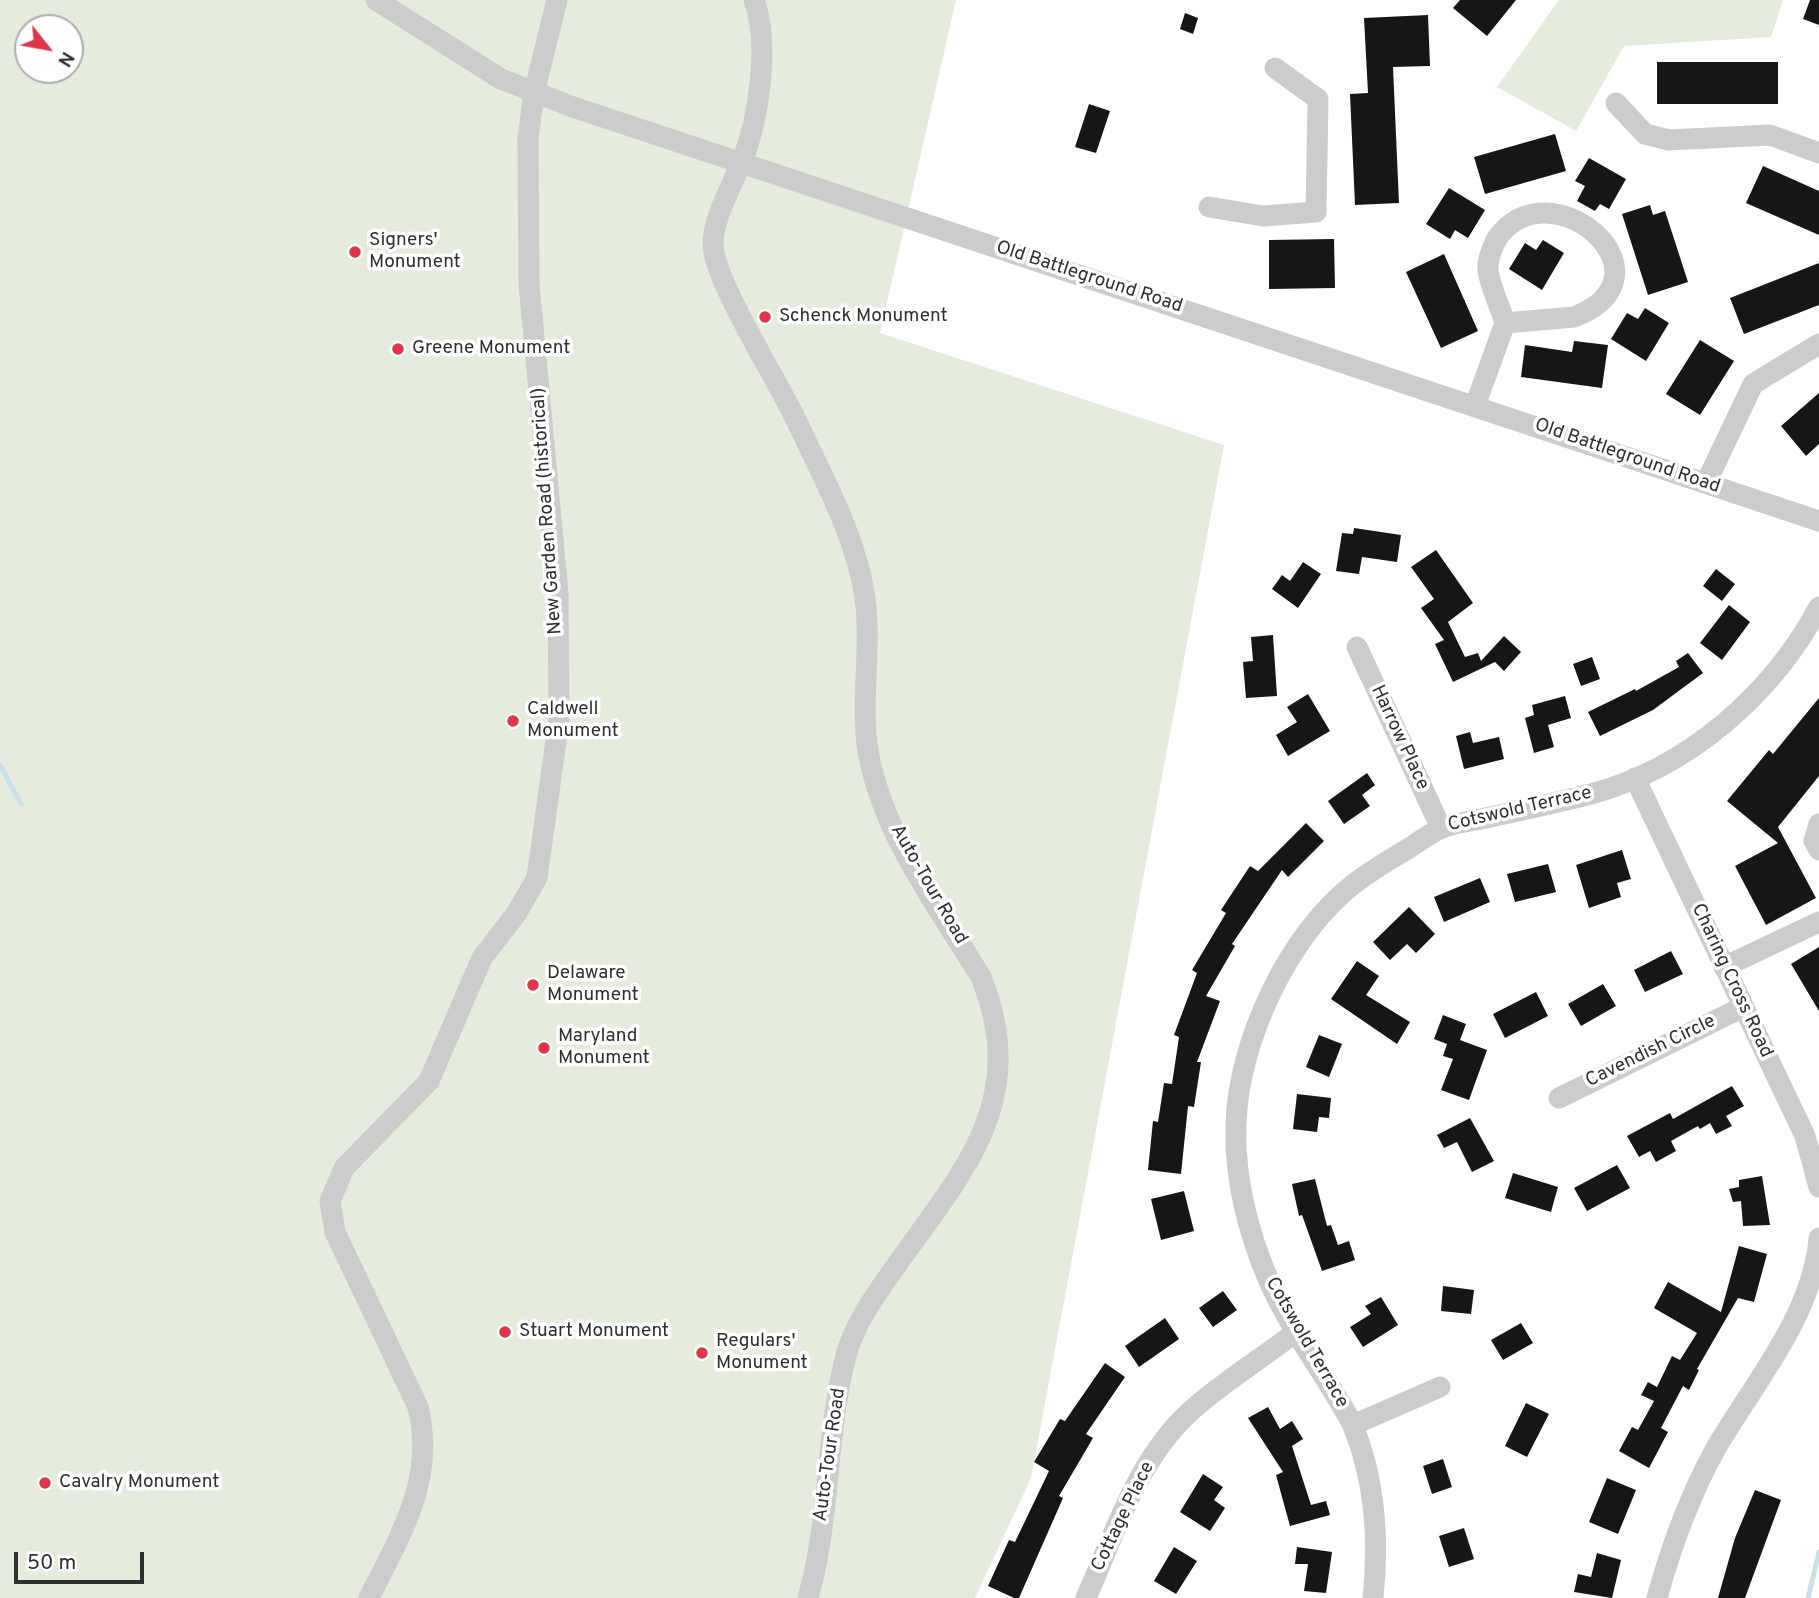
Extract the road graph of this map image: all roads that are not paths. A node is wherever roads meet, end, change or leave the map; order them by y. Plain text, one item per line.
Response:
1 (376, 0) edge
2 (557, 0) edge
3 (754, 0) edge
4 (1275, 68) dead end
5 (534, 93) junction
6 (1616, 103) dead end
7 (1819, 153) edge
8 (741, 162) junction
9 (1209, 206) dead end
10 (1505, 323) junction
11 (1819, 344) edge
12 (1475, 406) junction
13 (1706, 483) junction
14 (1819, 521) edge
15 (1819, 607) edge
16 (1357, 647) dead end
17 (1634, 778) junction
18 (1819, 824) edge
19 (1441, 828) junction
20 (1819, 850) edge
21 (1819, 922) edge
22 (1724, 967) junction
23 (1744, 1007) junction
24 (1559, 1098) dead end
25 (1819, 1187) edge
26 (1819, 1238) edge
27 (1296, 1332) junction
28 (1440, 1387) dead end
29 (1353, 1425) junction
30 (369, 1598) edge
31 (808, 1598) edge
32 (1086, 1598) edge
33 (1373, 1598) edge
34 (1657, 1598) edge

1 - 5 street, Old Battleground Road
2 - 5 street, New Garden Road (historical)
3 - 8 street, Auto-Tour Road
4 - 9 street
5 - 8 street, Old Battleground Road
5 - 30 street, New Garden Road (historical)
6 - 7 street
8 - 12 street, Old Battleground Road
8 - 31 street, Auto-Tour Road
10 - 10 street
10 - 12 street
11 - 13 street
12 - 13 street, Old Battleground Road
13 - 14 street, Old Battleground Road
15 - 17 street, Cotswold Terrace
16 - 19 street, Harrow Place
17 - 19 street, Cotswold Terrace
17 - 22 street, Charing Cross Road
18 - 20 street
19 - 27 street, Cotswold Terrace
21 - 22 street
22 - 23 street, Charing Cross Road
23 - 24 street, Cavendish Circle
23 - 25 street, Charing Cross Road
26 - 34 street
27 - 29 street, Cotswold Terrace
27 - 32 street, Cottage Place
28 - 29 street
29 - 33 street, Cotswold Terrace

